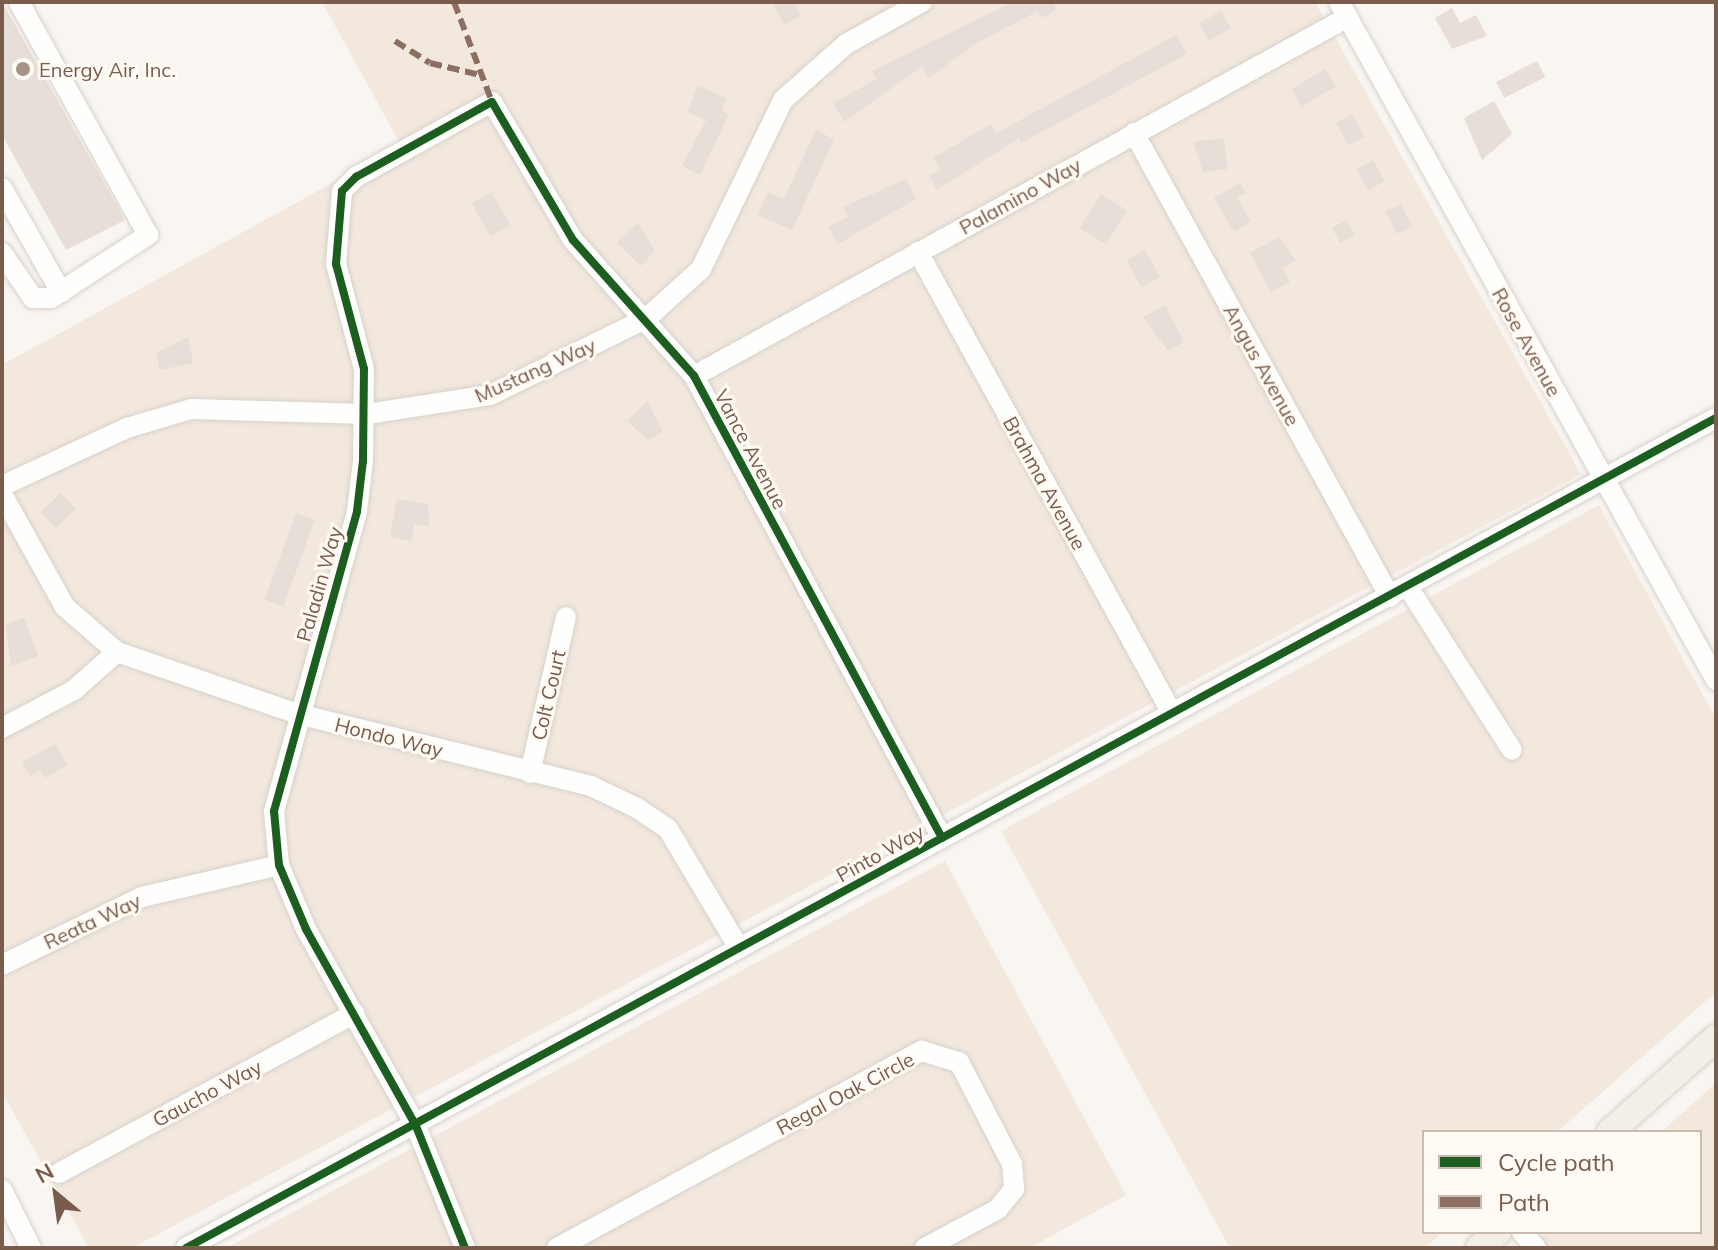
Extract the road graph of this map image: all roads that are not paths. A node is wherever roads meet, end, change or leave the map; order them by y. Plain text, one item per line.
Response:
1 (19, 2) edge
2 (922, 2) edge
3 (1344, 10) edge
4 (492, 102) joint
5 (1134, 133) junction
6 (2, 188) edge
7 (918, 252) junction
8 (2, 253) edge
9 (61, 292) junction
10 (647, 318) junction
11 (694, 376) junction
12 (367, 414) junction
13 (1716, 418) edge
14 (1605, 482) junction
15 (2, 486) edge
16 (2, 494) edge
17 (1408, 587) junction
18 (1390, 597) junction
19 (566, 617) dead end
20 (117, 652) junction
21 (1716, 680) edge
22 (1172, 713) junction
23 (298, 714) junction
24 (2, 728) edge
25 (1512, 750) dead end
26 (530, 773) junction
27 (942, 838) junction
28 (279, 865) junction
29 (739, 948) junction
30 (2, 965) edge
31 (355, 1013) junction
32 (1716, 1038) edge
33 (416, 1126) junction
34 (1612, 1130) edge
35 (59, 1173) dead end
36 (2, 1190) edge
37 (1496, 1234) edge
38 (31, 1248) edge
39 (186, 1248) edge
40 (465, 1248) edge
41 (557, 1248) edge
42 (925, 1248) edge
43 (1479, 1248) edge

1 - 9 street
2 - 10 street, Mustang Way
3 - 5 street, Palamino Way
3 - 14 street, Rose Avenue
4 - 10 street, Vance Avenue
4 - 12 street, Paladin Way
5 - 7 street, Palamino Way
5 - 18 street, Angus Avenue
6 - 9 street
7 - 11 street, Palamino Way
7 - 22 street, Brahma Avenue
8 - 9 street
10 - 11 street, Vance Avenue
10 - 12 street, Mustang Way
11 - 27 street, Vance Avenue
12 - 15 street, Mustang Way
12 - 23 street, Paladin Way
13 - 14 street, Pinto Way
14 - 17 street, Pinto Way
14 - 21 street, Rose Avenue
16 - 20 street, Hondo Way
17 - 18 street, Pinto Way
17 - 25 street
18 - 22 street, Pinto Way
19 - 26 street, Colt Court
20 - 23 street, Hondo Way
20 - 24 street
22 - 27 street, Pinto Way
23 - 26 street, Hondo Way
23 - 28 street, Paladin Way
26 - 29 street, Hondo Way
27 - 29 street, Pinto Way
28 - 30 street, Reata Way
28 - 31 street, Paladin Way
29 - 33 street, Pinto Way
31 - 33 street, Paladin Way
31 - 35 street, Gaucho Way
32 - 34 main road
33 - 39 street, Pinto Way
33 - 40 street
36 - 38 street
37 - 43 main road
41 - 42 street, Regal Oak Circle

